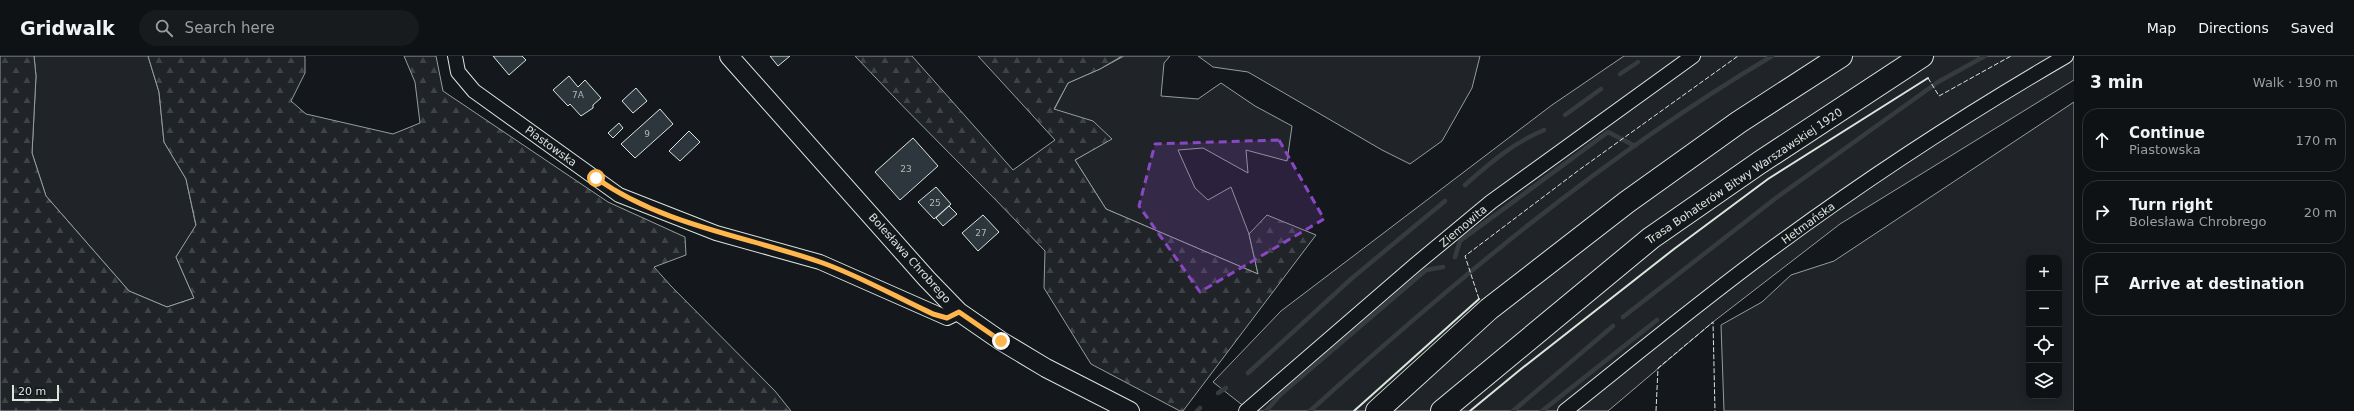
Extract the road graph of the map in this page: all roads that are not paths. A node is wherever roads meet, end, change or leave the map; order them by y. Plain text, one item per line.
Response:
1 (455, 56) edge
2 (729, 56) edge
3 (1692, 56) edge
4 (1841, 56) edge
5 (1922, 56) edge
6 (2066, 56) edge
7 (959, 312) junction
8 (1130, 411) edge
9 (1246, 411) edge
10 (1377, 411) edge
11 (1442, 411) edge
12 (1565, 411) edge

1 - 7 street, Piastowska
2 - 7 street, Bolesława Chrobrego
3 - 9 street, Ziemowita
4 - 10 highway
5 - 11 highway, Trasa Bohaterów Bitwy Warszawskiej 1920
6 - 12 street, Hetmańska
7 - 8 street, Bolesława Chrobrego

